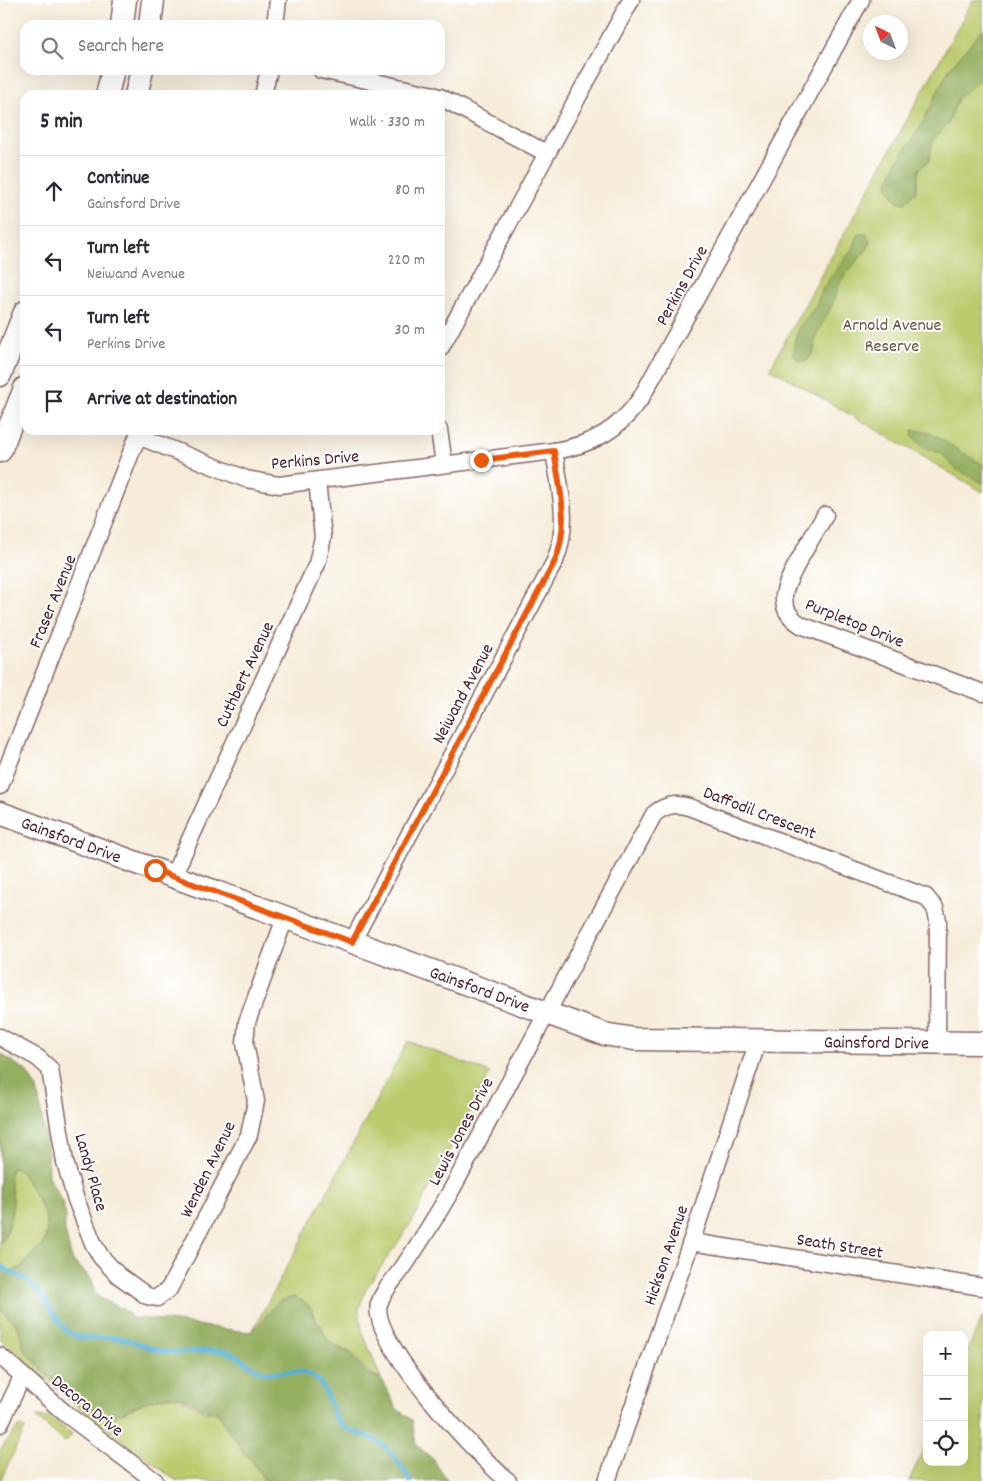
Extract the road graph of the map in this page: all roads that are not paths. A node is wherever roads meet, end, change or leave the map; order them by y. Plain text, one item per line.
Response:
1 (125, 0) edge
2 (153, 0) edge
3 (278, 0) edge
4 (632, 0) edge
5 (861, 0) edge
6 (123, 20) edge
7 (151, 20) edge
8 (276, 20) edge
9 (112, 75) edge
10 (141, 75) edge
11 (268, 75) edge
12 (344, 75) edge
13 (108, 90) edge
14 (137, 90) edge
15 (264, 90) edge
16 (411, 90) edge
17 (445, 100) edge
18 (546, 152) junction
19 (20, 325) edge
20 (445, 340) edge
21 (0, 375) edge
22 (20, 401) edge
23 (138, 435) edge
24 (144, 435) edge
25 (440, 435) edge
26 (0, 451) edge
27 (554, 451) junction
28 (444, 464) junction
29 (317, 481) junction
30 (825, 515) dead end
31 (983, 693) edge
32 (0, 786) edge
33 (0, 813) edge
34 (173, 876) junction
35 (285, 918) junction
36 (352, 942) junction
37 (546, 1013) junction
38 (0, 1037) edge
39 (758, 1040) junction
40 (937, 1042) junction
41 (983, 1043) edge
42 (691, 1242) junction
43 (983, 1287) edge
44 (169, 1289) joint
45 (0, 1356) edge
46 (22, 1377) junction
47 (0, 1424) edge
48 (155, 1481) edge
49 (508, 1481) edge
50 (607, 1481) edge

1 - 6 street
2 - 7 street
3 - 8 street
4 - 18 street
5 - 27 street, Perkins Drive
9 - 13 street
10 - 14 street
11 - 15 street
12 - 16 street
17 - 18 street
18 - 20 street
19 - 21 street
22 - 26 street
23 - 32 street, Fraser Avenue
24 - 29 street, Perkins Drive
25 - 28 street
27 - 28 street, Perkins Drive
27 - 36 street, Neiwand Avenue
28 - 29 street, Perkins Drive
29 - 34 street, Cuthbert Avenue
30 - 31 street, Purpletop Drive
33 - 34 street, Gainsford Drive
34 - 35 street, Gainsford Drive
35 - 36 street, Gainsford Drive
35 - 44 street, Wenden Avenue
36 - 37 street, Gainsford Drive
37 - 39 street, Gainsford Drive
37 - 40 street, Daffodil Crescent
37 - 49 street, Lewis Jones Drive
38 - 44 street, Landy Place
39 - 40 street, Gainsford Drive
39 - 42 street, Hickson Avenue
40 - 41 street, Gainsford Drive
42 - 43 street, Seath Street
42 - 50 street, Hickson Avenue
45 - 46 street, Decora Drive
46 - 47 street
46 - 48 street, Decora Drive

